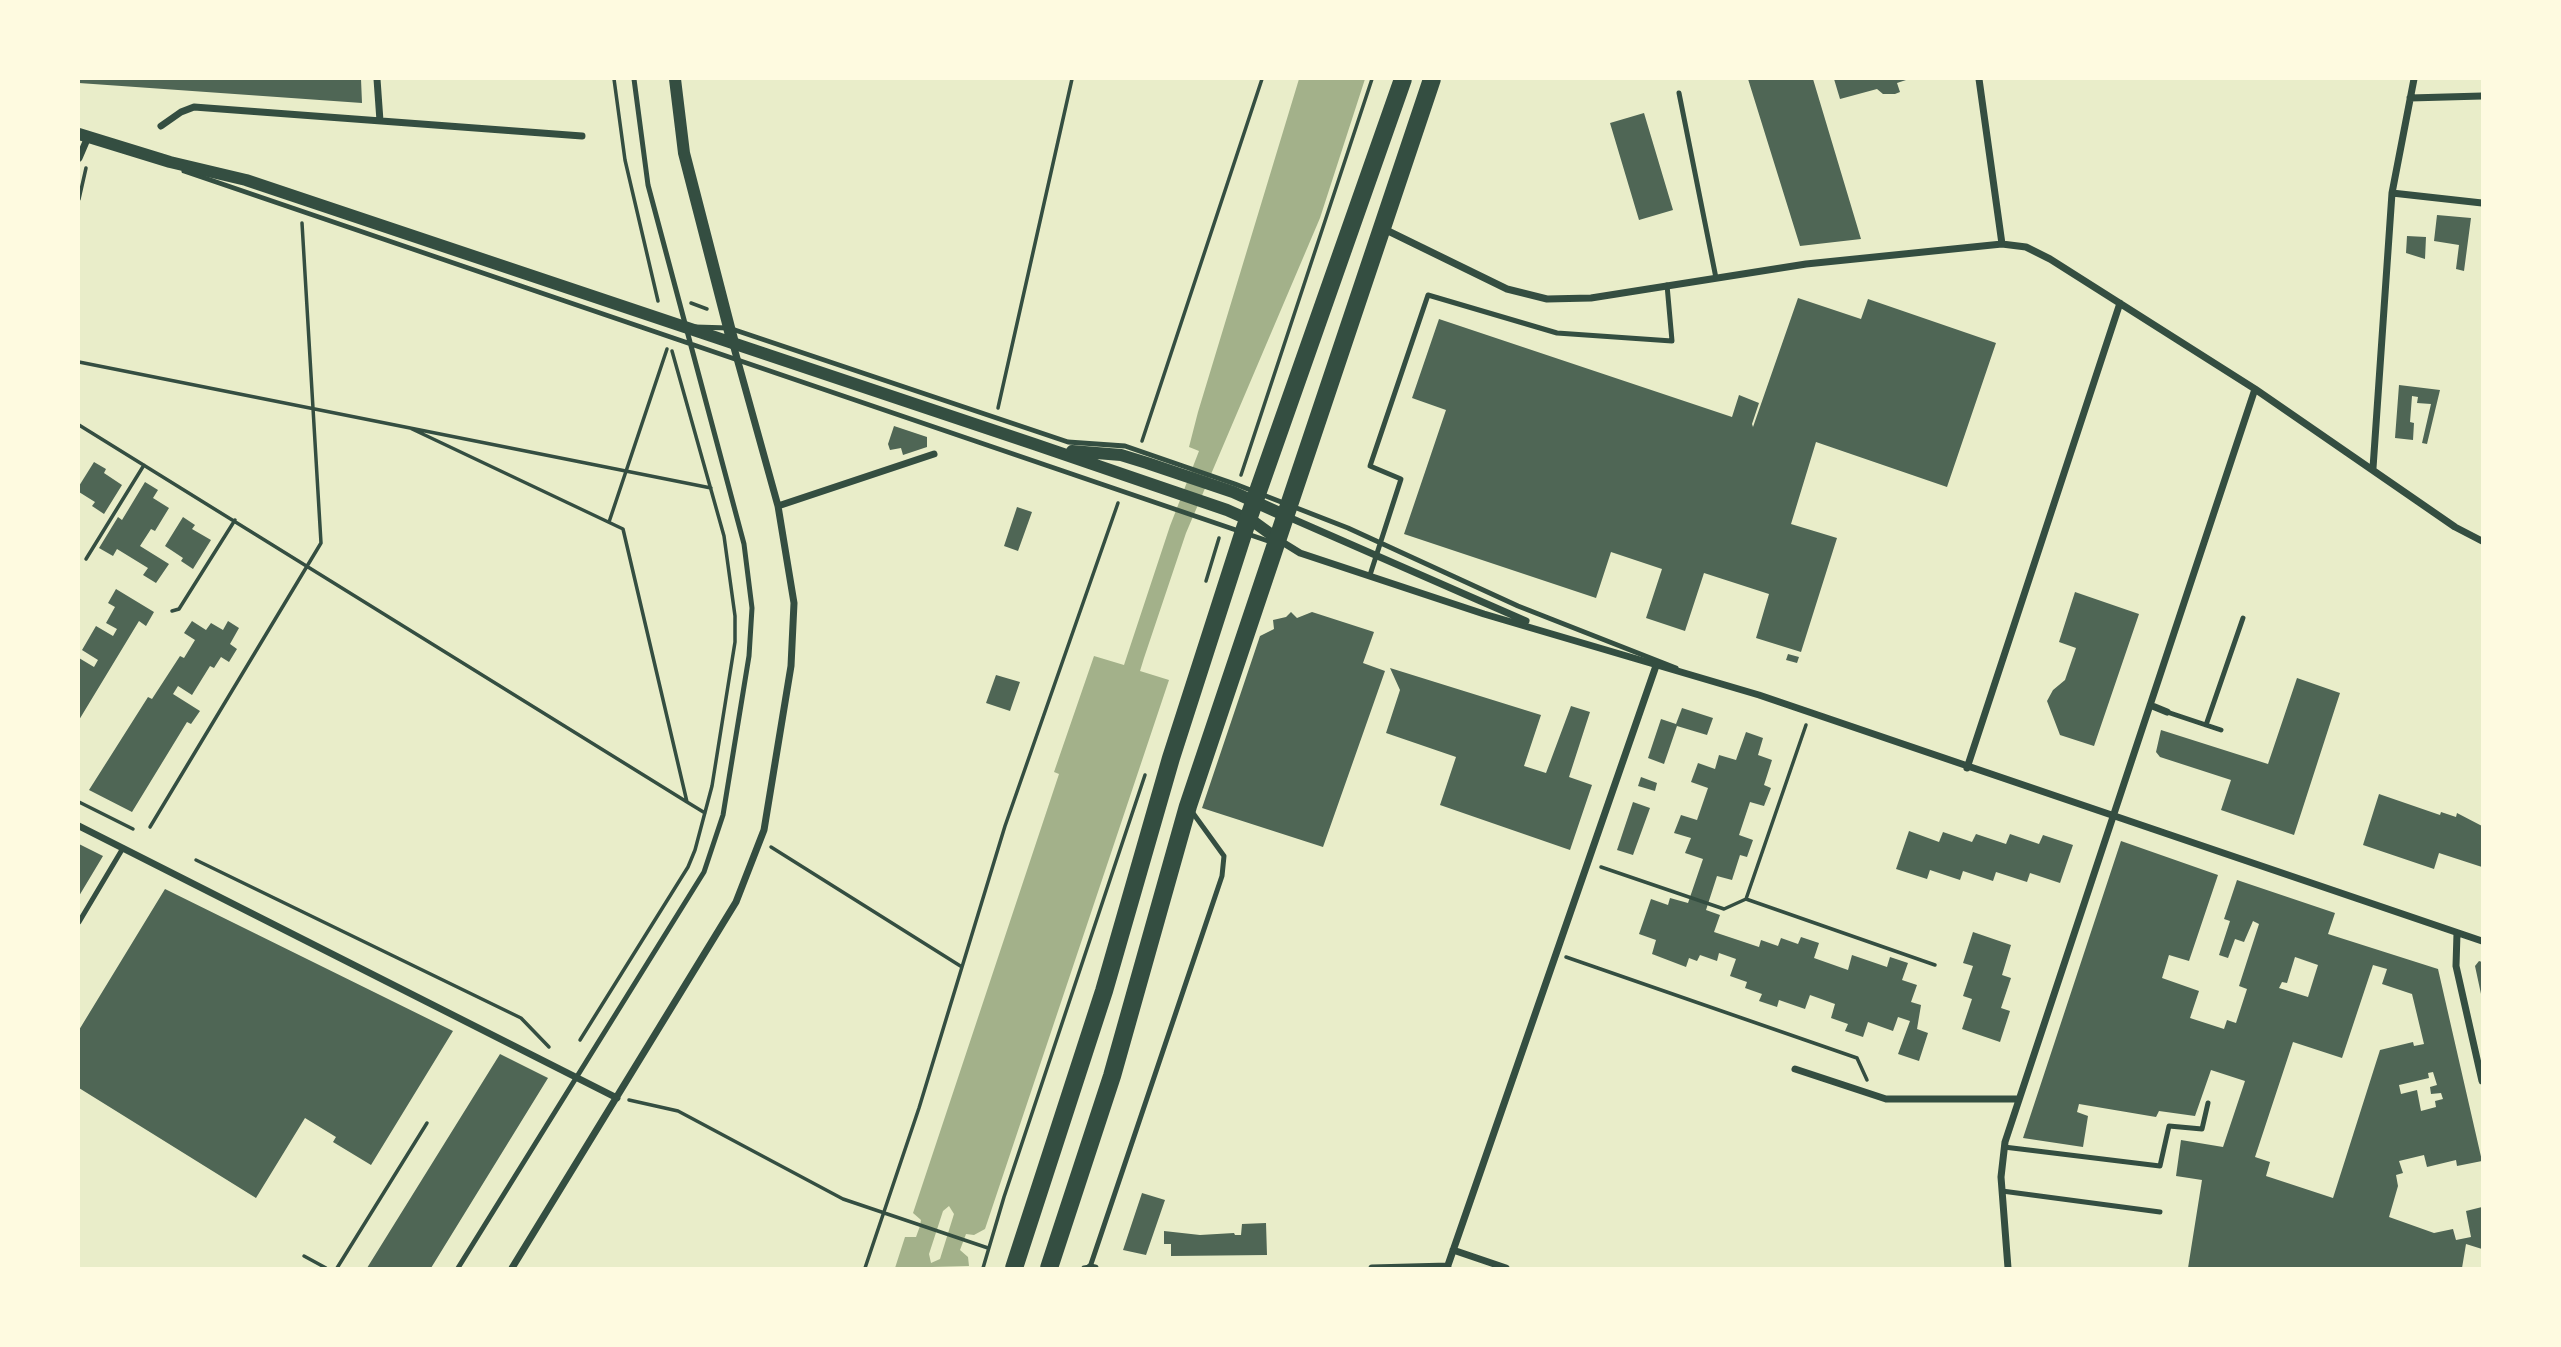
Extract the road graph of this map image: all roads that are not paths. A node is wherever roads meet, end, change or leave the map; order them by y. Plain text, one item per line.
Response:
1 (377, 79) edge
2 (634, 79) edge
3 (675, 79) edge
4 (1403, 79) edge
5 (1432, 79) edge
6 (1979, 79) edge
7 (2414, 79) edge
8 (1679, 93) dead end
9 (2482, 96) edge
10 (2410, 98) junction
11 (380, 121) junction
12 (160, 125) dead end
13 (83, 135) edge
14 (582, 136) dead end
15 (128, 150) junction
16 (79, 158) edge
17 (2392, 193) junction
18 (2482, 203) edge
19 (1381, 228) junction
20 (2002, 244) junction
21 (1716, 278) junction
22 (1667, 285) junction
23 (2120, 303) junction
24 (687, 328) junction
25 (729, 328) junction
26 (690, 343) junction
27 (733, 343) junction
28 (737, 359) junction
29 (2255, 389) junction
30 (1034, 443) junction
31 (934, 454) dead end
32 (1149, 459) junction
33 (2373, 468) junction
34 (1136, 487) junction
35 (1256, 496) junction
36 (778, 506) junction
37 (1286, 509) junction
38 (1246, 525) junction
39 (1275, 540) junction
40 (2482, 541) edge
41 (1380, 543) junction
42 (1375, 555) junction
43 (1370, 575) junction
44 (2244, 618) dead end
45 (1549, 631) junction
46 (1657, 663) junction
47 (1689, 673) junction
48 (2151, 705) junction
49 (2167, 712) joint
50 (2206, 725) junction
51 (2221, 730) dead end
52 (1967, 768) junction
53 (1188, 806) junction
54 (2113, 818) junction
55 (79, 826) edge
56 (122, 848) junction
57 (79, 922) edge
58 (2457, 933) junction
59 (2482, 941) edge
60 (1795, 1069) dead end
61 (576, 1076) junction
62 (2482, 1081) edge
63 (617, 1098) junction
64 (2018, 1099) junction
65 (2208, 1103) dead end
66 (2004, 1147) junction
67 (2002, 1191) junction
68 (2160, 1212) dead end
69 (1453, 1250) junction
70 (1447, 1267) edge
71 (458, 1268) edge
72 (512, 1268) edge
73 (1014, 1268) edge
74 (1049, 1268) edge
75 (1090, 1268) edge
76 (1372, 1268) edge
77 (1506, 1268) edge
78 (2008, 1268) edge

1 - 11 street
2 - 24 lane
3 - 25 street
4 - 35 main road
5 - 19 main road
6 - 20 street
7 - 10 street
8 - 21 lane
9 - 10 street
10 - 17 street
11 - 12 street
11 - 14 street
13 - 15 street
13 - 16 street
15 - 24 street
15 - 26 lane
17 - 18 street
17 - 33 street
19 - 22 street
19 - 37 main road
20 - 21 street
20 - 23 street
21 - 22 street
22 - 41 lane
23 - 29 street
23 - 52 street
24 - 25 lane
24 - 26 lane
24 - 27 street
25 - 27 street
25 - 32 lane
26 - 28 lane
26 - 61 lane
27 - 28 street
27 - 30 street
28 - 34 lane
28 - 36 street
29 - 33 street
29 - 48 street
30 - 32 street
30 - 34 street
31 - 36 street
32 - 35 street
33 - 40 street
34 - 38 lane
34 - 38 street
35 - 37 street
35 - 38 main road
36 - 63 street
37 - 39 main road
37 - 41 lane
37 - 42 street
38 - 39 street
38 - 73 main road
39 - 43 street
39 - 53 main road
41 - 42 lane
41 - 47 lane
42 - 43 lane
42 - 45 street
43 - 45 street
44 - 50 lane
45 - 46 street
46 - 47 street
46 - 69 street
47 - 52 street
48 - 49 street
48 - 54 street
49 - 50 lane
50 - 51 lane
52 - 54 street
53 - 74 main road
53 - 75 lane
54 - 58 street
54 - 64 street
55 - 56 street
56 - 57 lane
56 - 61 street
58 - 59 street
58 - 62 street
60 - 64 street
61 - 63 street
61 - 71 lane
63 - 72 street
64 - 66 street
65 - 66 lane
66 - 67 street
67 - 68 lane
67 - 78 street
69 - 70 street
69 - 77 street
70 - 76 street

